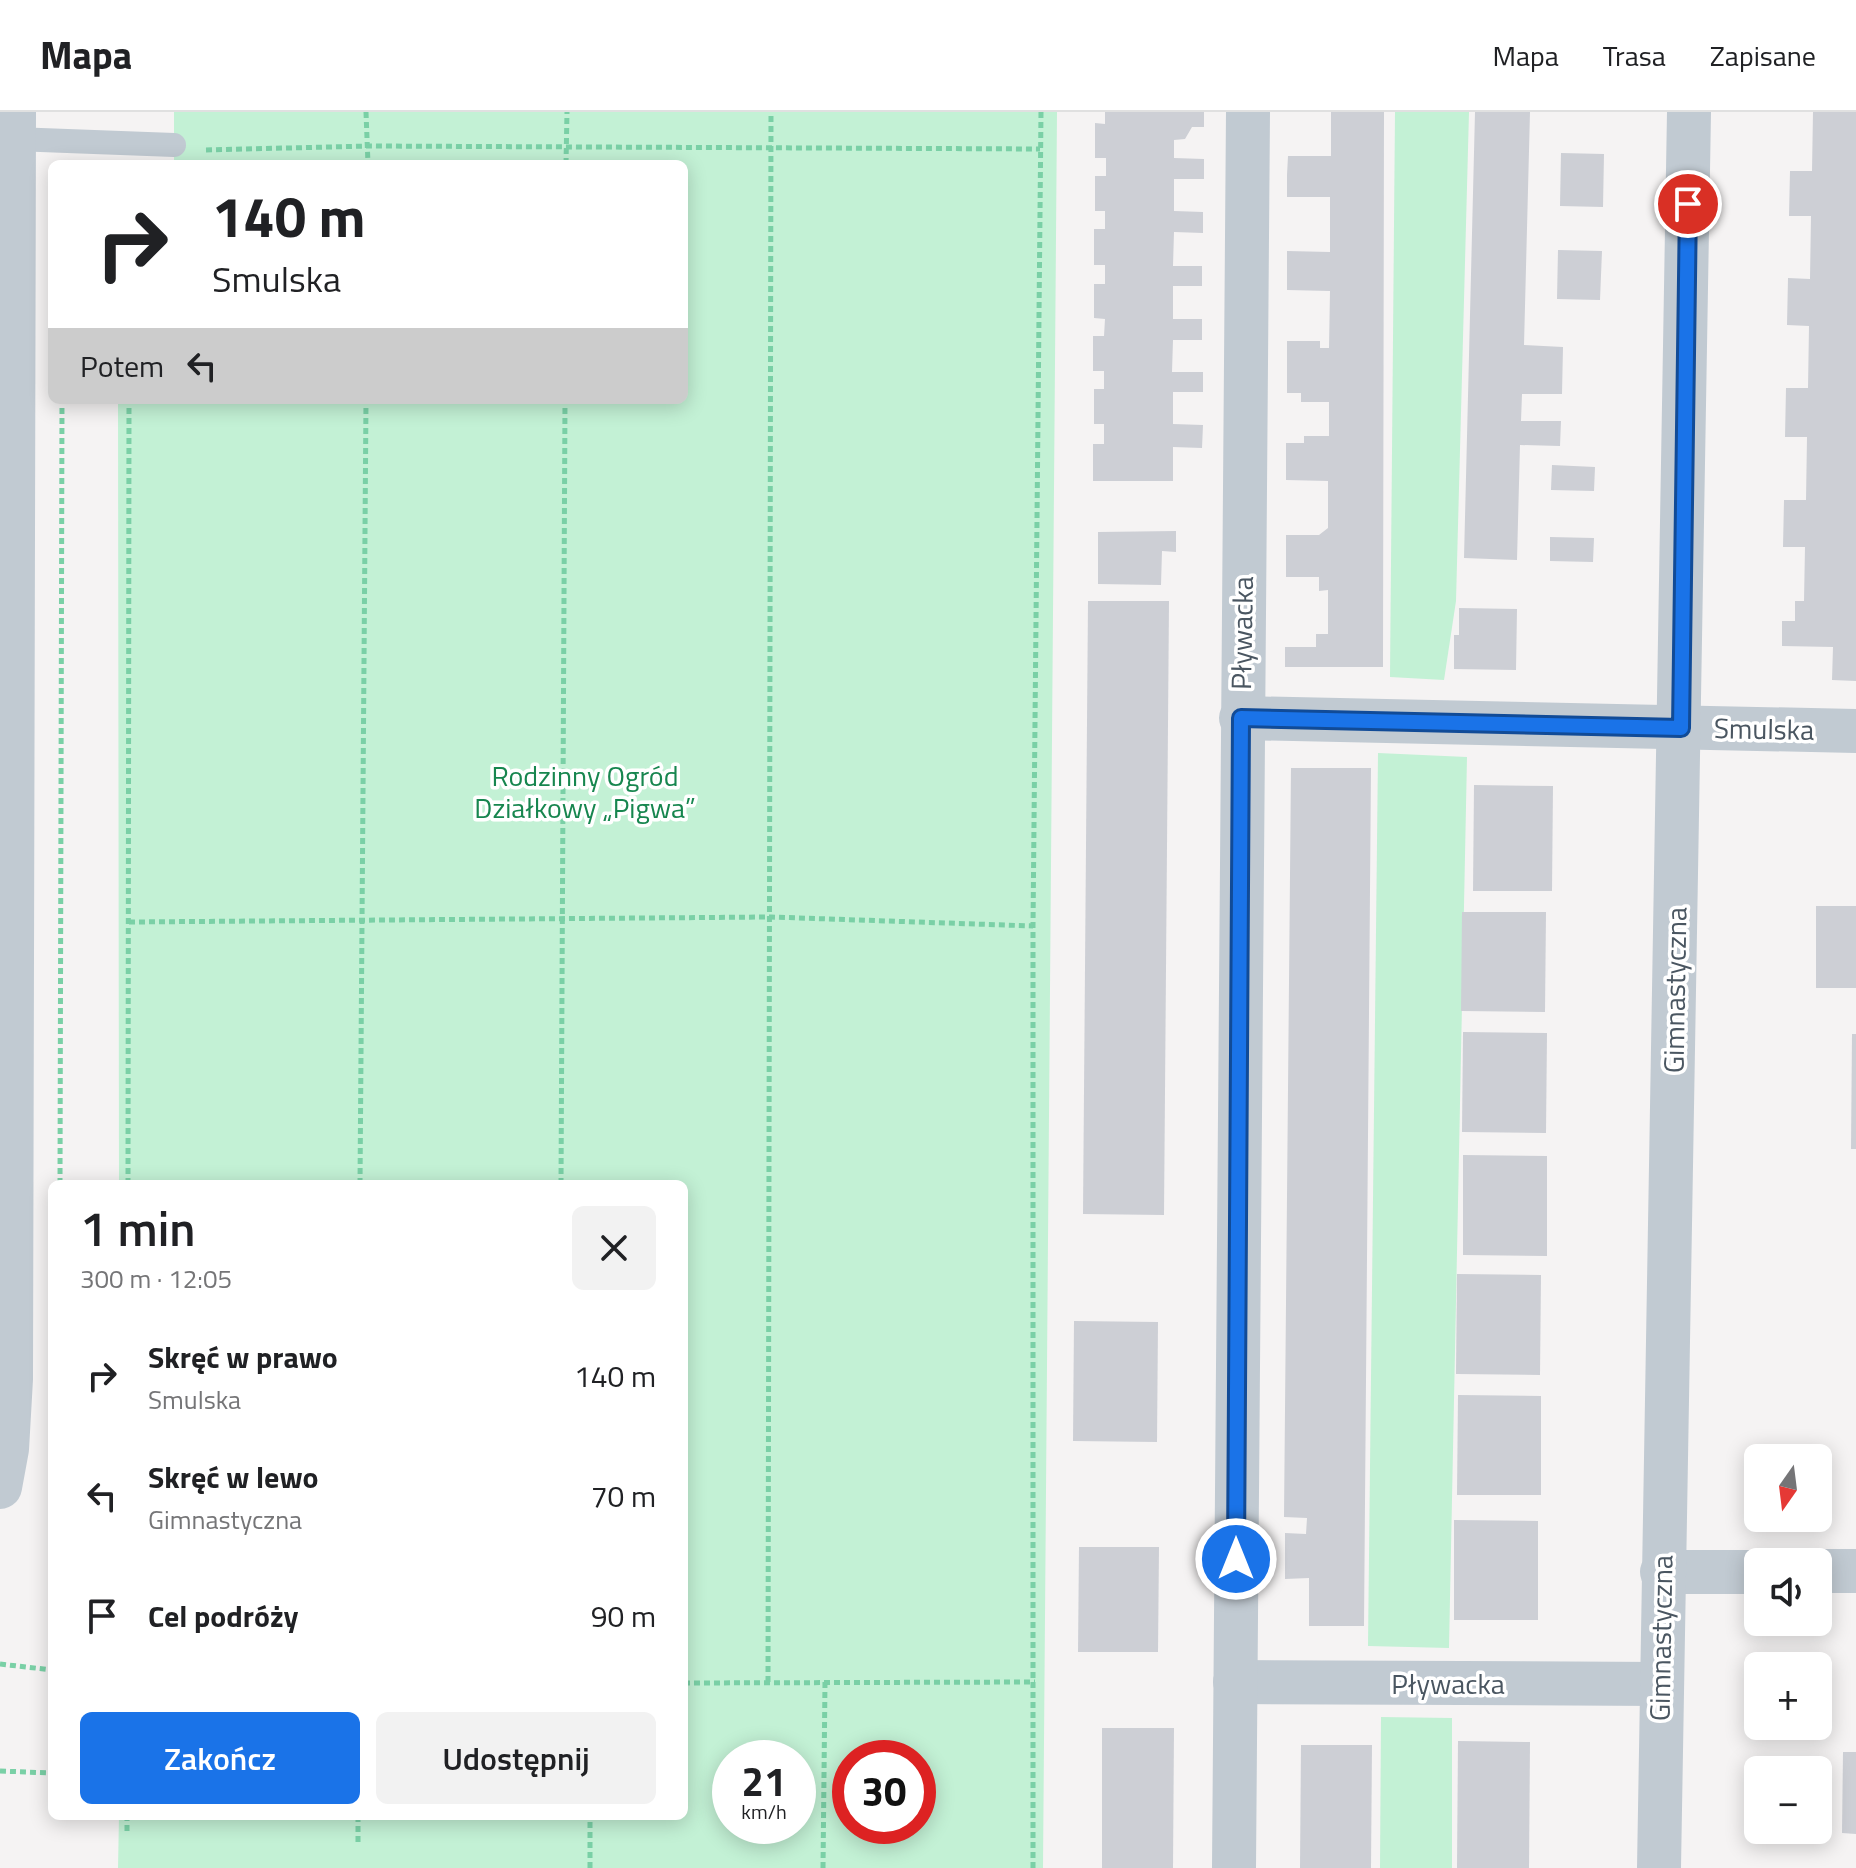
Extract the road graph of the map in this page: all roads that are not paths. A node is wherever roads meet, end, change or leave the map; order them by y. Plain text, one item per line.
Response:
1 (1248, 112) edge
2 (1689, 112) edge
3 (14, 126) edge
4 (174, 145) road end
5 (6, 554) edge
6 (1241, 718) junction
7 (1681, 728) junction
8 (1856, 731) edge
9 (5, 1239) edge
10 (0, 1487) edge
11 (1832, 1571) edge
12 (1856, 1571) edge
13 (1662, 1572) junction
14 (1744, 1572) edge
15 (1235, 1682) junction
16 (1661, 1684) junction
17 (1234, 1868) edge
18 (1659, 1868) edge

1 - 6 street, Pływacka
2 - 7 street, Gimnastyczna
3 - 4 lane
3 - 5 street
5 - 9 street
6 - 7 street, Smulska
6 - 15 street, Pływacka
7 - 8 street, Smulska
7 - 13 street, Gimnastyczna
9 - 10 street
11 - 12 street
13 - 14 street
13 - 16 street, Gimnastyczna
15 - 16 street, Pływacka
15 - 17 street, Pływacka
16 - 18 street, Gimnastyczna

